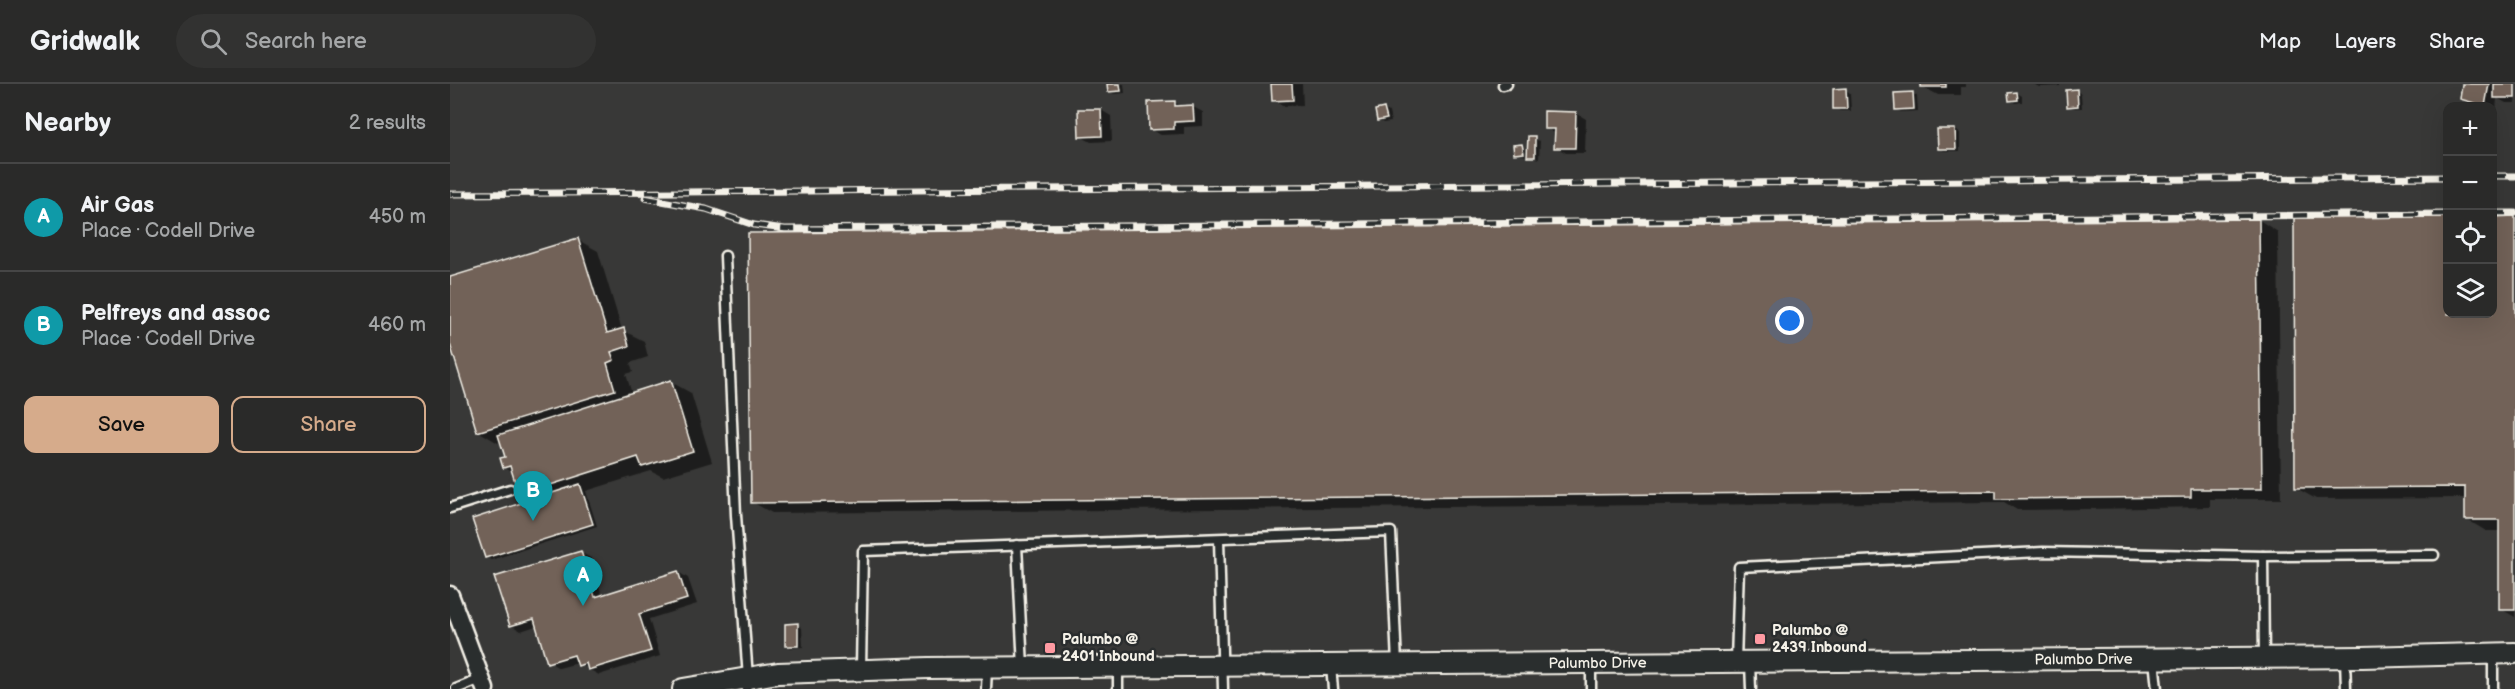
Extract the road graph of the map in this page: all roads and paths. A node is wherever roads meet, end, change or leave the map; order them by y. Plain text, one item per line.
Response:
1 (725, 256) dead end
2 (510, 489) dead end
3 (450, 508) edge
4 (1219, 539) junction
5 (1017, 545) junction
6 (2434, 555) dead end
7 (2263, 556) junction
8 (450, 595) edge
9 (2515, 653) edge
10 (2493, 654) junction
11 (2264, 657) junction
12 (2345, 657) junction
13 (2154, 658) junction
14 (1743, 661) junction
15 (1591, 663) junction
16 (1397, 664) junction
17 (1331, 665) junction
18 (1222, 666) junction
19 (1118, 667) junction
20 (987, 668) junction
21 (1023, 668) junction
22 (861, 669) junction
23 (747, 683) edge
24 (483, 684) edge
25 (456, 689) edge
26 (683, 689) edge
27 (986, 689) edge
28 (1118, 689) edge
29 (1223, 689) edge
30 (1333, 689) edge
31 (1591, 689) edge
32 (1751, 689) edge
33 (2157, 689) edge
34 (2346, 689) edge
35 (2493, 689) edge

1 - 23 lane
2 - 3 lane
4 - 5 lane
4 - 16 lane
4 - 18 lane
5 - 21 lane
5 - 22 lane
6 - 7 lane
7 - 11 lane
7 - 14 lane
8 - 24 street
9 - 10 street, Palumbo Drive
10 - 12 street, Palumbo Drive
10 - 35 lane
11 - 12 street, Palumbo Drive
11 - 13 street, Palumbo Drive
12 - 34 lane
13 - 14 street, Palumbo Drive
13 - 33 lane
14 - 15 street, Palumbo Drive
14 - 32 lane
15 - 16 street, Palumbo Drive
15 - 31 lane
16 - 17 street, Palumbo Drive
17 - 18 street, Palumbo Drive
17 - 30 lane
18 - 19 street, Palumbo Drive
18 - 29 lane
19 - 21 street, Palumbo Drive
19 - 28 lane
20 - 21 street, Palumbo Drive
20 - 22 street, Palumbo Drive
20 - 27 lane
22 - 23 street, Palumbo Drive
23 - 26 street, Palumbo Drive
24 - 25 lane

